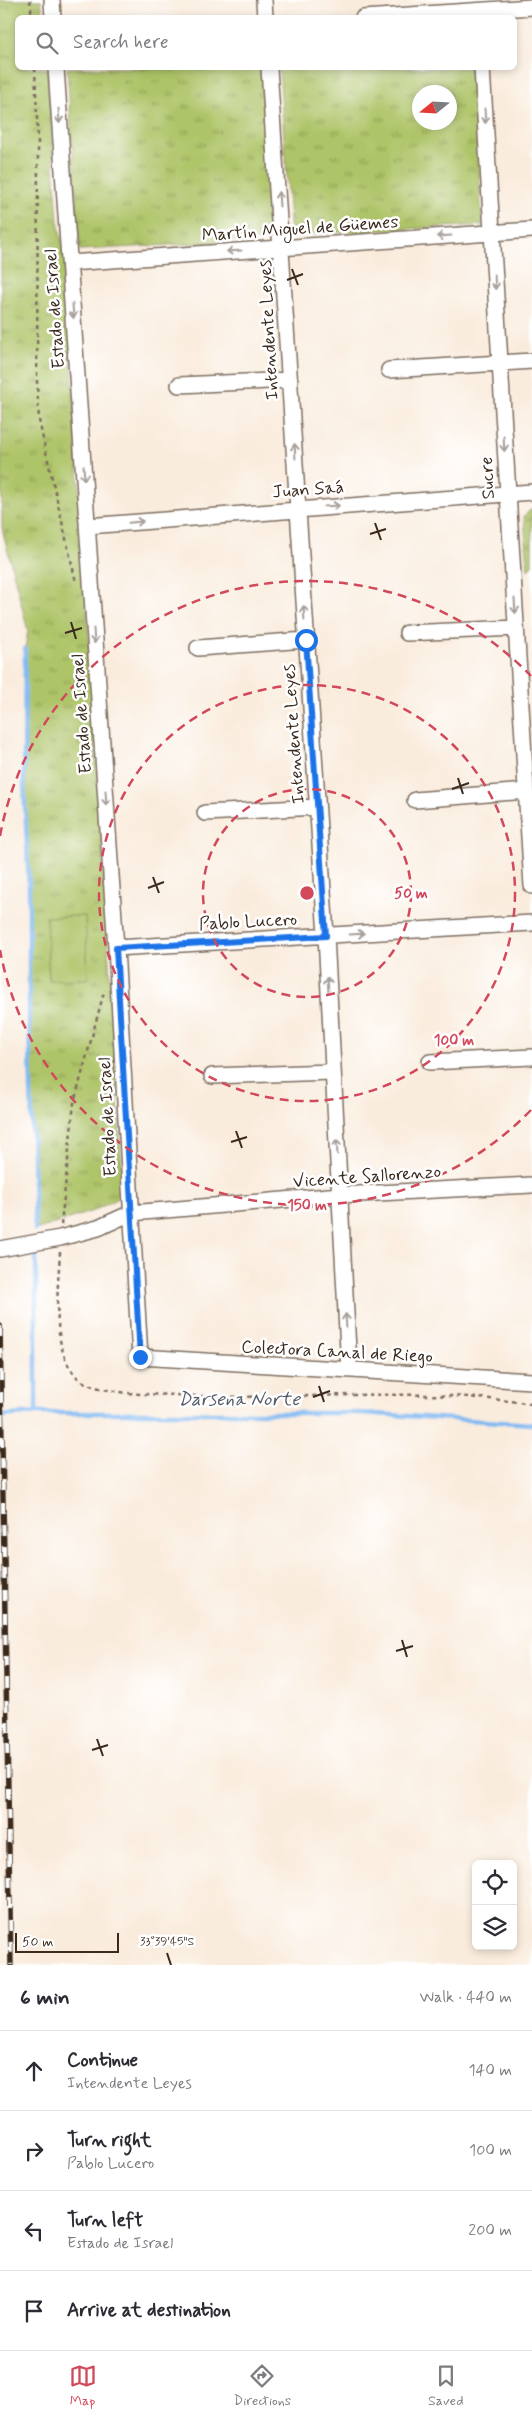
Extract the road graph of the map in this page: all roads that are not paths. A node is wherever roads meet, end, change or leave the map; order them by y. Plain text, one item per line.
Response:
1 (52, 0) edge
2 (264, 0) edge
3 (532, 7) edge
4 (479, 9) edge
5 (53, 15) edge
6 (265, 15) edge
7 (401, 15) edge
8 (56, 70) edge
9 (269, 70) edge
10 (482, 70) edge
11 (532, 230) edge
12 (493, 233) junction
13 (282, 248) junction
14 (70, 263) junction
15 (532, 361) edge
16 (500, 363) junction
17 (388, 370) dead end
18 (290, 380) junction
19 (179, 386) dead end
20 (532, 492) edge
21 (507, 493) junction
22 (298, 509) junction
23 (87, 526) junction
24 (516, 628) junction
25 (407, 633) dead end
26 (306, 640) junction
27 (198, 648) dead end
28 (527, 708) edge
29 (526, 791) junction
30 (415, 800) dead end
31 (316, 807) junction
32 (205, 812) dead end
33 (532, 886) edge
34 (532, 924) edge
35 (326, 936) junction
36 (116, 948) junction
37 (532, 1057) edge
38 (430, 1062) dead end
39 (332, 1072) junction
40 (212, 1076) dead end
41 (532, 1184) edge
42 (340, 1195) junction
43 (131, 1213) junction
44 (0, 1249) edge
45 (140, 1357) joint
46 (349, 1369) junction
47 (532, 1382) edge

1 - 5 street
2 - 6 street
3 - 4 street
4 - 7 street
8 -> 14 street, Estado de Israel
13 -> 9 street, Intendente Leyes
10 -> 12 street, Sucre
11 - 12 street, Martín Miguel de Güemes
12 -> 13 street, Martín Miguel de Güemes
12 -> 16 street, Sucre
13 -> 14 street, Martín Miguel de Güemes
13 - 18 street, Intendente Leyes
14 -> 23 street, Estado de Israel
15 - 16 street
16 - 17 street
16 -> 21 street, Sucre
18 - 19 street
22 -> 18 street, Intendente Leyes
20 - 21 street, Juan Saá
22 -> 21 street, Juan Saá
21 -> 24 street, Sucre
23 -> 22 street, Juan Saá
26 -> 22 street, Intendente Leyes
23 -> 36 street, Estado de Israel
24 - 25 street
24 - 28 street, Sucre
26 - 27 street
26 - 31 street, Intendente Leyes
28 - 29 street, Sucre
29 - 30 street
29 - 33 street, Sucre
31 - 32 street
31 - 35 street, Intendente Leyes
35 -> 34 street, Pablo Lucero
35 - 36 street, Pablo Lucero
39 -> 35 street, Intendente Leyes
36 - 43 street, Estado de Israel
37 - 38 street
39 - 40 street
42 -> 39 street, Intendente Leyes
41 - 42 street, Vicente Sallorenzo
42 - 43 street, Vicente Sallorenzo
46 -> 42 street, Intendente Leyes
43 - 44 street, Vicente Sallorenzo
43 - 45 street, Estado de Israel
45 - 46 street, Colectora Canal de Riego
46 - 47 street, Colectora Canal de Riego

